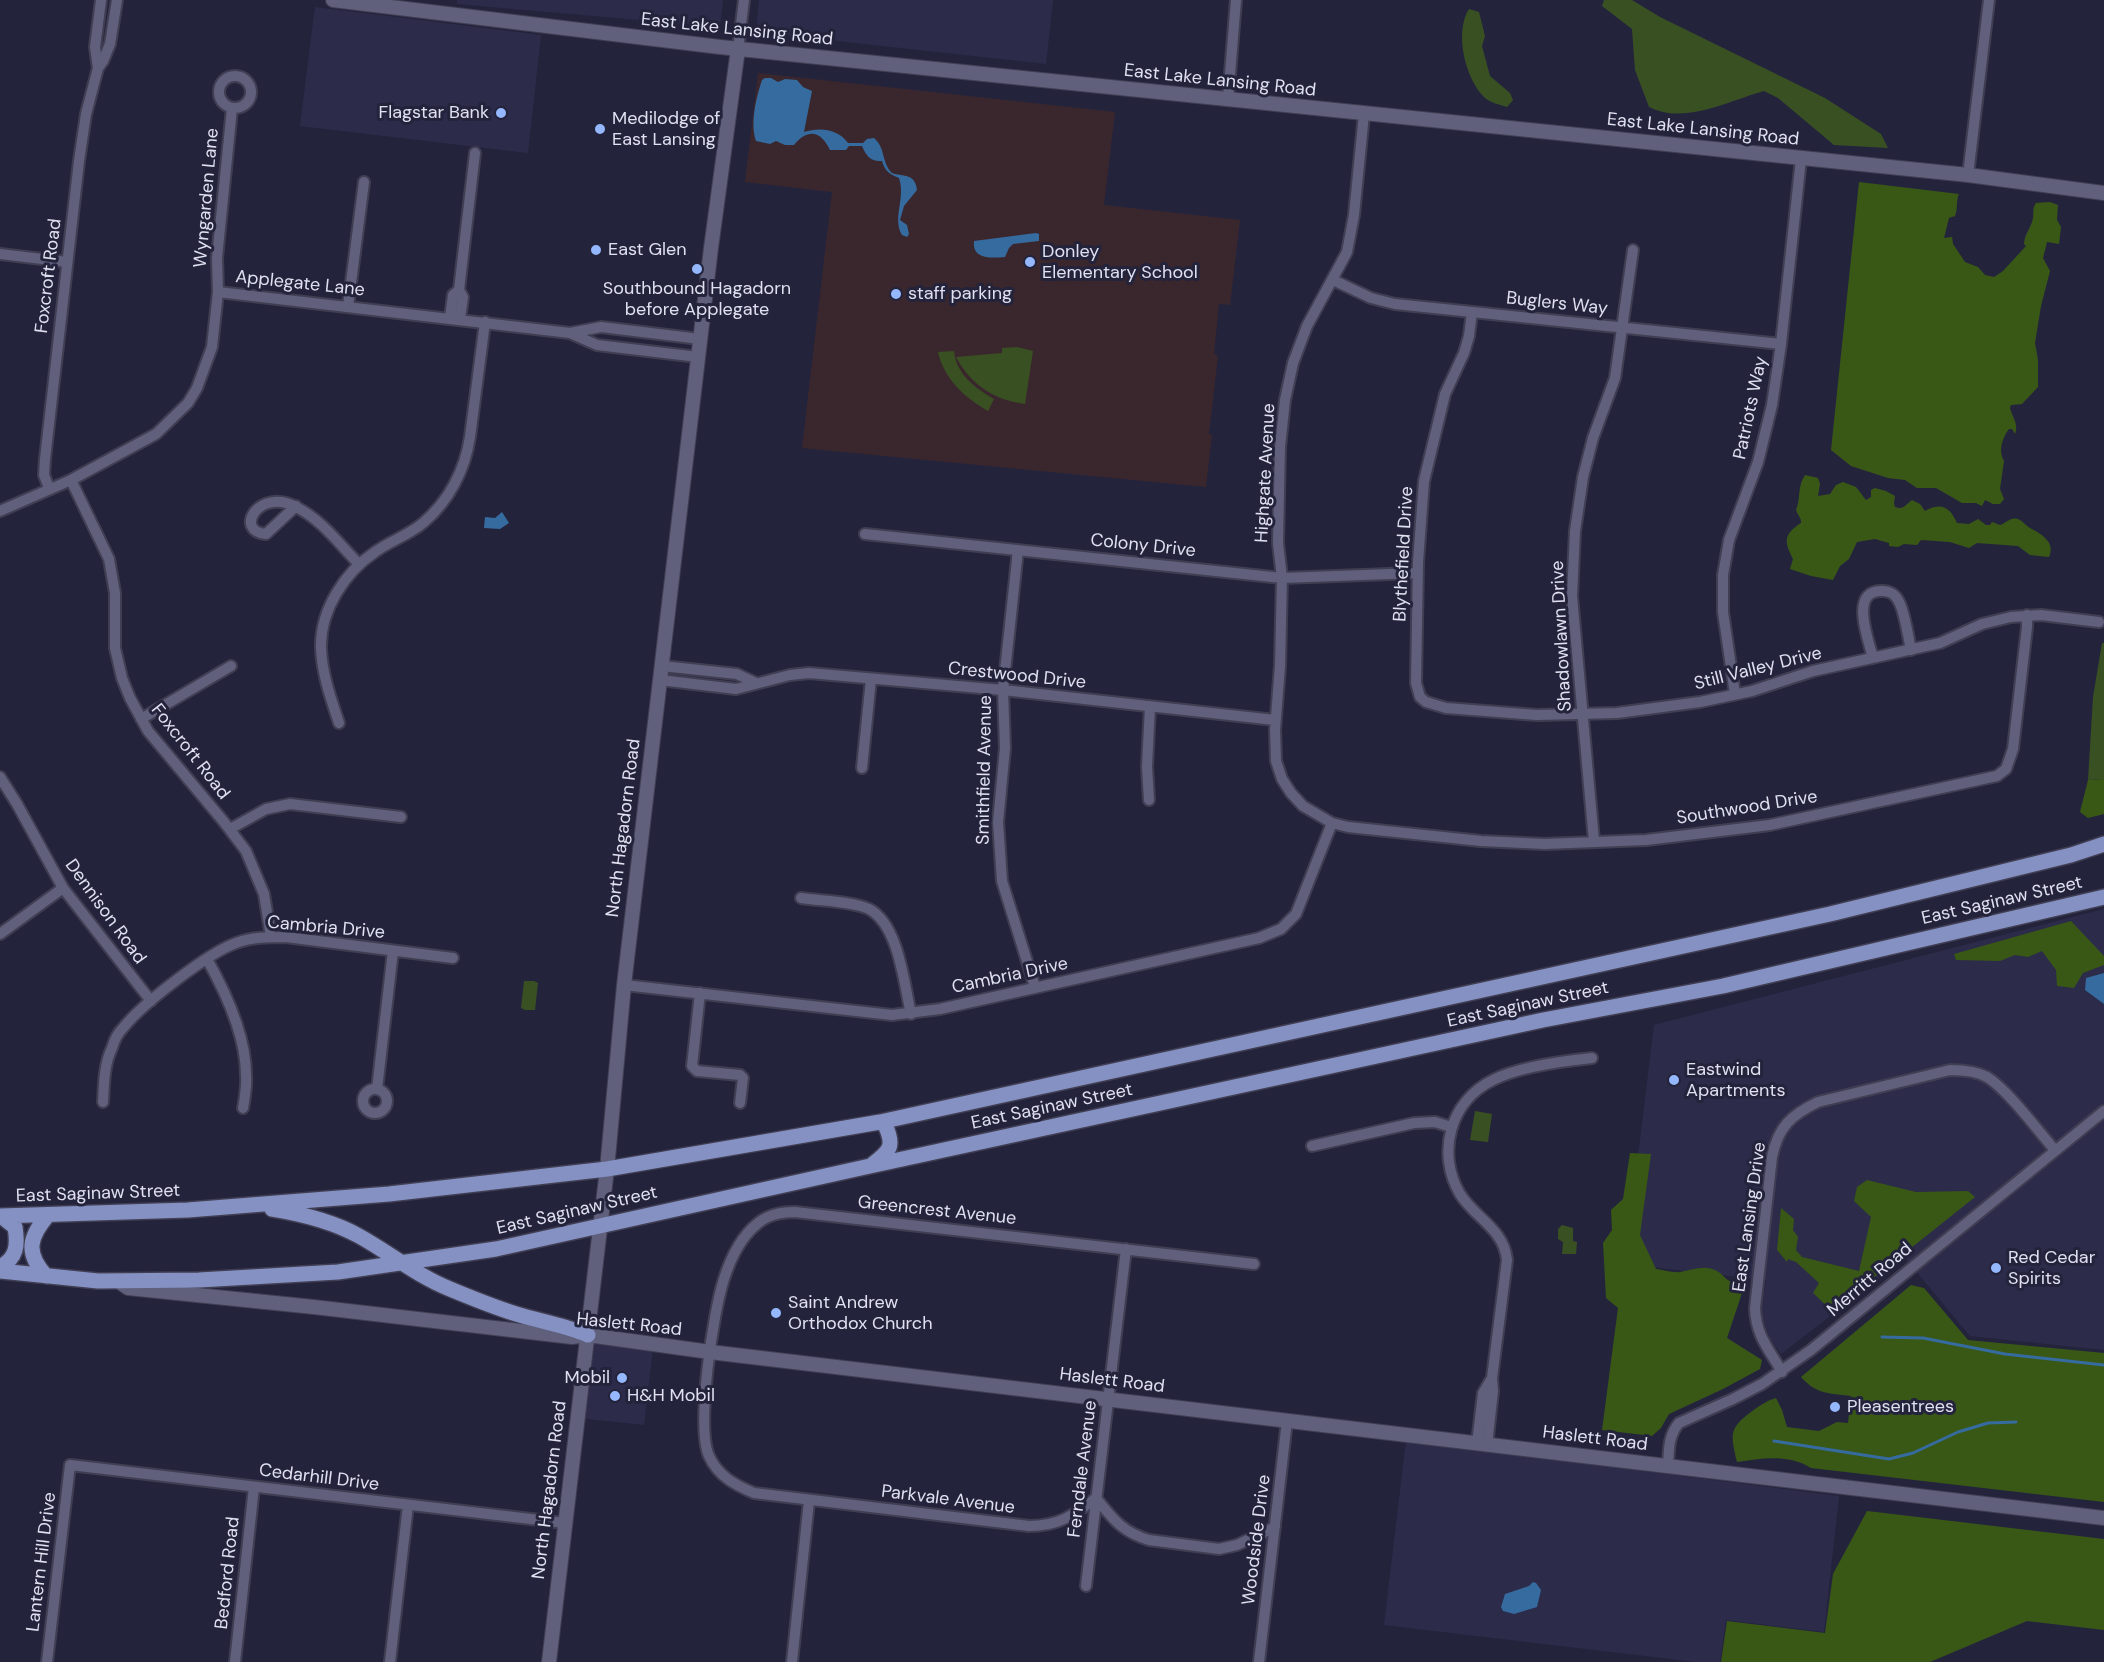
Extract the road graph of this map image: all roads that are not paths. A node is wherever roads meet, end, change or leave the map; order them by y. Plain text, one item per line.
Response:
1 (101, 0) edge
2 (117, 0) edge
3 (333, 0) edge
4 (744, 0) edge
5 (1236, 0) edge
6 (1989, 0) edge
7 (358, 2) edge
8 (738, 49) junction
9 (98, 68) junction
10 (1228, 99) junction
11 (232, 108) dead end
12 (1364, 114) junction
13 (475, 153) dead end
14 (1801, 159) junction
15 (1968, 175) junction
16 (364, 182) dead end
17 (2104, 193) edge
18 (1633, 250) dead end
19 (0, 254) edge
20 (67, 262) junction
21 (1333, 280) junction
22 (218, 292) junction
23 (348, 306) junction
24 (1473, 312) junction
25 (455, 319) junction
26 (485, 322) junction
27 (1623, 328) junction
28 (570, 333) junction
29 (700, 339) junction
30 (1781, 344) junction
31 (698, 357) junction
32 (71, 480) junction
33 (49, 488) junction
34 (296, 506) dead end
35 (0, 511) edge
36 (865, 534) dead end
37 (1018, 550) junction
38 (359, 564) junction
39 (1417, 573) junction
40 (1282, 578) junction
41 (2027, 615) junction
42 (2099, 622) dead end
43 (1911, 650) junction
44 (1873, 658) junction
45 (231, 666) dead end
46 (662, 666) junction
47 (871, 679) junction
48 (660, 680) junction
49 (756, 683) junction
50 (1003, 690) junction
51 (1735, 694) junction
52 (1420, 697) joint
53 (1150, 706) junction
54 (1583, 715) junction
55 (141, 719) junction
56 (1275, 720) junction
57 (339, 723) dead end
58 (862, 768) dead end
59 (0, 777) edge
60 (1149, 800) dead end
61 (401, 817) dead end
62 (1332, 823) junction
63 (230, 829) junction
64 (1594, 841) junction
65 (2104, 844) edge
66 (63, 888) junction
67 (2104, 897) edge
68 (801, 898) dead end
69 (0, 934) edge
70 (271, 937) junction
71 (393, 951) junction
72 (453, 958) dead end
73 (207, 959) junction
74 (624, 985) junction
75 (1035, 987) junction
76 (700, 993) junction
77 (151, 1001) junction
78 (911, 1014) junction
79 (1592, 1058) dead end
80 (377, 1089) dead end
81 (103, 1102) dead end
82 (741, 1103) dead end
83 (243, 1108) dead end
84 (2104, 1111) edge
85 (880, 1122) junction
86 (1450, 1127) junction
87 (1312, 1146) dead end
88 (2055, 1150) junction
89 (870, 1166) junction
90 (607, 1169) junction
91 (237, 1207) junction
92 (48, 1215) junction
93 (1, 1216) edge
94 (600, 1225) junction
95 (1126, 1249) junction
96 (403, 1264) junction
97 (1254, 1264) dead end
98 (0, 1269) edge
99 (46, 1276) junction
100 (118, 1281) junction
101 (588, 1335) junction
102 (710, 1352) junction
103 (1782, 1372) junction
104 (1108, 1399) junction
105 (1287, 1421) junction
106 (1482, 1444) junction
107 (70, 1465) joint
108 (1668, 1466) junction
109 (254, 1487) junction
110 (1095, 1498) junction
111 (809, 1501) junction
112 (408, 1505) junction
113 (2104, 1518) edge
114 (565, 1523) junction
115 (1275, 1527) junction
116 (1086, 1586) dead end
117 (47, 1662) edge
118 (235, 1662) edge
119 (390, 1662) edge
120 (549, 1662) edge
121 (792, 1662) edge
122 (1259, 1662) edge

1 - 9 street, Foxcroft Road
2 - 9 street, Foxcroft Road
3 - 7 main road, East Lake Lansing Road
4 - 8 street, North Hagadorn Road
5 - 10 street
6 - 15 street
7 - 8 main road, East Lake Lansing Road
8 - 10 main road, East Lake Lansing Road
8 - 29 main road, North Hagadorn Road
9 - 20 street, Foxcroft Road
10 - 12 main road, East Lake Lansing Road
11 - 22 street, Wyngarden Lane
12 - 14 main road, East Lake Lansing Road
12 - 21 street, Highgate Avenue
13 - 25 street
14 - 15 main road, East Lake Lansing Road
14 - 30 street, Patriots Way
15 - 17 main road, East Lake Lansing Road
16 - 23 street
18 - 27 street, Shadowlawn Drive
19 - 20 street
20 - 33 street, Foxcroft Road
21 - 24 street, Buglers Way
21 - 40 street, Highgate Avenue
22 - 23 street, Applegate Lane
22 - 32 street, Applegate Lane
23 - 25 street, Applegate Lane
24 - 27 street, Buglers Way
24 - 39 street, Blythefield Drive
25 - 26 street, Applegate Lane
26 - 28 street, Applegate Lane
26 - 38 street
27 - 30 street, Buglers Way
27 - 54 street, Shadowlawn Drive
28 - 29 street, Applegate Lane
28 - 31 street, Applegate Lane
29 - 31 main road, North Hagadorn Road
30 - 51 street, Patriots Way
31 - 46 main road, North Hagadorn Road
32 - 33 street, Applegate Lane
32 - 55 street, Foxcroft Road
33 - 35 street, Applegate Lane
34 - 38 street
36 - 37 street, Colony Drive
37 - 40 street, Colony Drive
37 - 50 street, Smithfield Avenue
38 - 57 street
39 - 40 street, Colony Drive
39 - 52 street, Blythefield Drive
40 - 56 street, Highgate Avenue
41 - 42 street, Still Valley Drive
41 - 43 street, Still Valley Drive
41 - 64 street, Southwood Drive
43 - 44 street, Still Valley Drive
43 - 44 street
44 - 51 street, Still Valley Drive
45 - 55 street
46 - 48 main road, North Hagadorn Road
46 - 49 street
47 - 49 street, Crestwood Drive
47 - 50 street, Crestwood Drive
47 - 58 street
48 - 49 street, Crestwood Drive
48 - 74 main road, North Hagadorn Road
50 - 53 street, Crestwood Drive
50 - 75 street, Smithfield Avenue
51 - 54 street, Still Valley Drive
52 - 54 street, Still Valley Drive
53 - 56 street, Crestwood Drive
53 - 60 street
54 - 64 street, Shadowlawn Drive
55 - 63 street, Foxcroft Road
56 - 62 street, Highgate Avenue
59 - 66 street, Dennison Road
61 - 63 street
62 - 64 street, Southwood Drive
62 - 75 street, Cambria Drive
63 - 70 street, Foxcroft Road
65 - 85 main road, East Saginaw Street
66 - 69 street
66 - 77 street, Dennison Road
67 - 89 main road, East Saginaw Street
68 - 78 street
70 - 71 street, Cambria Drive
70 - 73 street, Cambria Drive
71 - 72 street, Cambria Drive
71 - 80 street
73 - 77 street, Cambria Drive
73 - 83 street
74 - 76 street, Cambria Drive
74 - 90 main road, North Hagadorn Road
75 - 78 street, Cambria Drive
76 - 78 street, Cambria Drive
76 - 82 street
77 - 81 street, Cambria Drive
79 - 86 street
84 - 88 street, Merritt Road
85 - 89 main road
85 - 90 main road, East Saginaw Street
86 - 87 street
86 - 106 street
88 - 103 street, Merritt Road
88 - 103 street, East Lansing Drive
89 - 94 main road, East Saginaw Street
90 - 91 main road, East Saginaw Street
90 - 94 main road, North Hagadorn Road
91 - 92 main road, East Saginaw Street
91 - 96 main road
92 - 93 main road, East Saginaw Street
92 - 99 main road
93 - 98 main road
94 - 96 main road, East Saginaw Street
94 - 101 main road, North Hagadorn Road
95 - 97 street, Greencrest Avenue
95 - 102 street, Greencrest Avenue
95 - 104 street, Ferndale Avenue
96 - 100 main road, East Saginaw Street
96 - 101 main road
98 - 99 main road, East Saginaw Street
99 - 100 main road, East Saginaw Street
100 - 101 main road, Haslett Road
101 - 102 main road, Haslett Road
101 - 114 main road, North Hagadorn Road
102 - 104 main road, Haslett Road
102 - 111 street, Parkvale Avenue
103 - 108 street, Merritt Road
104 - 105 main road, Haslett Road
104 - 110 street, Ferndale Avenue
105 - 106 main road, Haslett Road
105 - 115 street, Woodside Drive
106 - 108 main road, Haslett Road
107 - 109 street, Cedarhill Drive
107 - 117 street, Lantern Hill Drive
108 - 113 main road, Haslett Road
109 - 112 street, Cedarhill Drive
109 - 118 street, Bedford Road
110 - 111 street, Parkvale Avenue
110 - 115 street
110 - 116 street, Ferndale Avenue
111 - 121 street
112 - 114 street, Cedarhill Drive
112 - 119 street
114 - 120 main road, North Hagadorn Road
115 - 122 street, Woodside Drive

